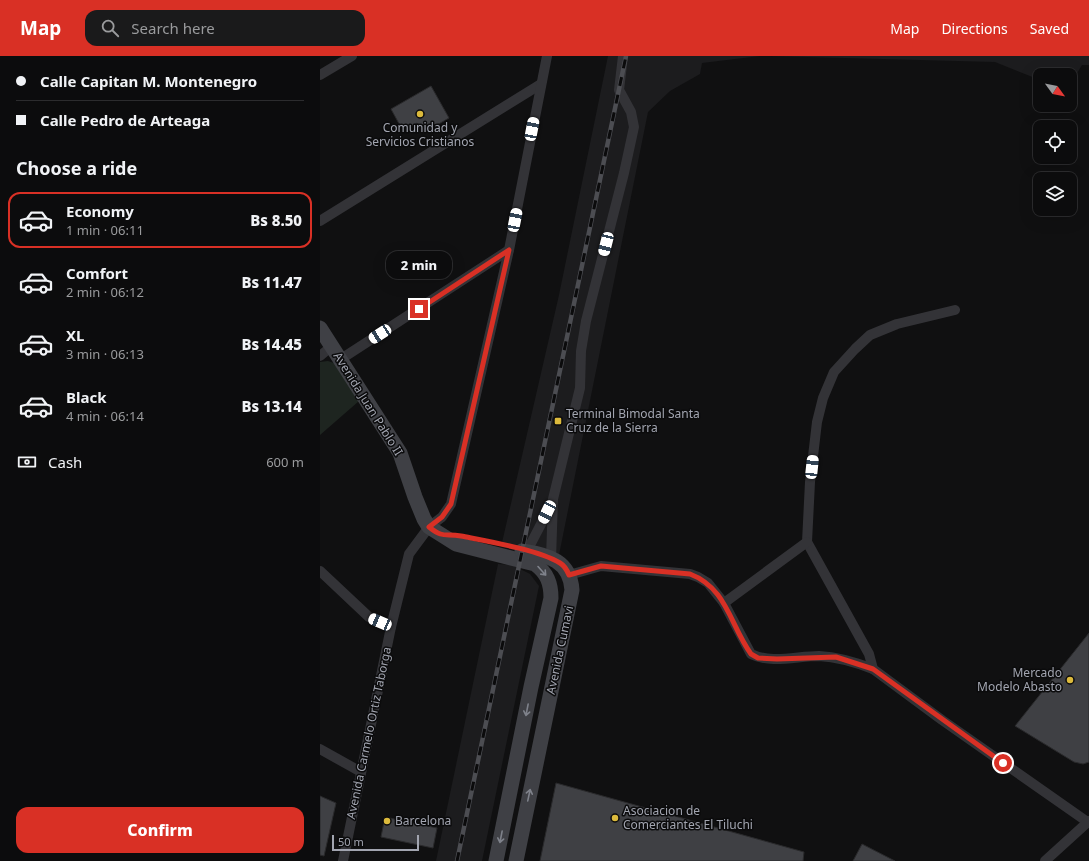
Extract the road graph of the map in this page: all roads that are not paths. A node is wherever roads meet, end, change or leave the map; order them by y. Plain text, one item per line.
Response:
1 (352, 56) edge
2 (547, 56) edge
3 (623, 56) edge
4 (320, 74) edge
5 (541, 84) junction
6 (320, 222) edge
7 (509, 250) junction
8 (955, 310) dead end
9 (320, 328) edge
10 (332, 346) junction
11 (320, 356) edge
12 (341, 359) junction
13 (553, 499) junction
14 (435, 531) junction
15 (807, 542) junction
16 (527, 552) junction
17 (551, 559) junction
18 (320, 571) edge
19 (569, 575) junction
20 (724, 603) junction
21 (391, 627) junction
22 (873, 669) junction
23 (531, 687) junction
24 (551, 691) junction
25 (320, 749) edge
26 (361, 772) junction
27 (1089, 822) edge
28 (342, 861) edge
29 (496, 861) edge
30 (516, 861) edge
31 (1045, 861) edge

1 - 4 street
2 - 5 street, Avenida Carmelo Ortiz Taborga
3 - 13 street
5 - 6 street
5 - 7 street, Avenida Carmelo Ortiz Taborga
7 - 12 street
7 - 14 street, Avenida Carmelo Ortiz Taborga
8 - 15 street
9 - 10 street, Avenida Juan Pablo II
10 - 11 street
10 - 12 street, Avenida Juan Pablo II
12 - 14 street, Avenida Juan Pablo II
13 - 16 street
13 - 17 street
14 - 16 street
14 - 21 street, Avenida Carmelo Ortiz Taborga
14 -> 23 street, Avenida Cumavi
15 - 20 street
15 - 22 street
16 - 17 street
17 - 19 street
18 - 21 street
19 - 20 street
19 - 24 street, Avenida Cumavi
20 - 22 street
21 - 26 street, Avenida Carmelo Ortiz Taborga
22 - 27 street
23 - 24 street
23 -> 29 street, Avenida Cumavi
30 -> 24 street, Avenida Cumavi
25 - 26 street
26 - 28 street, Avenida Carmelo Ortiz Taborga
27 - 31 street

